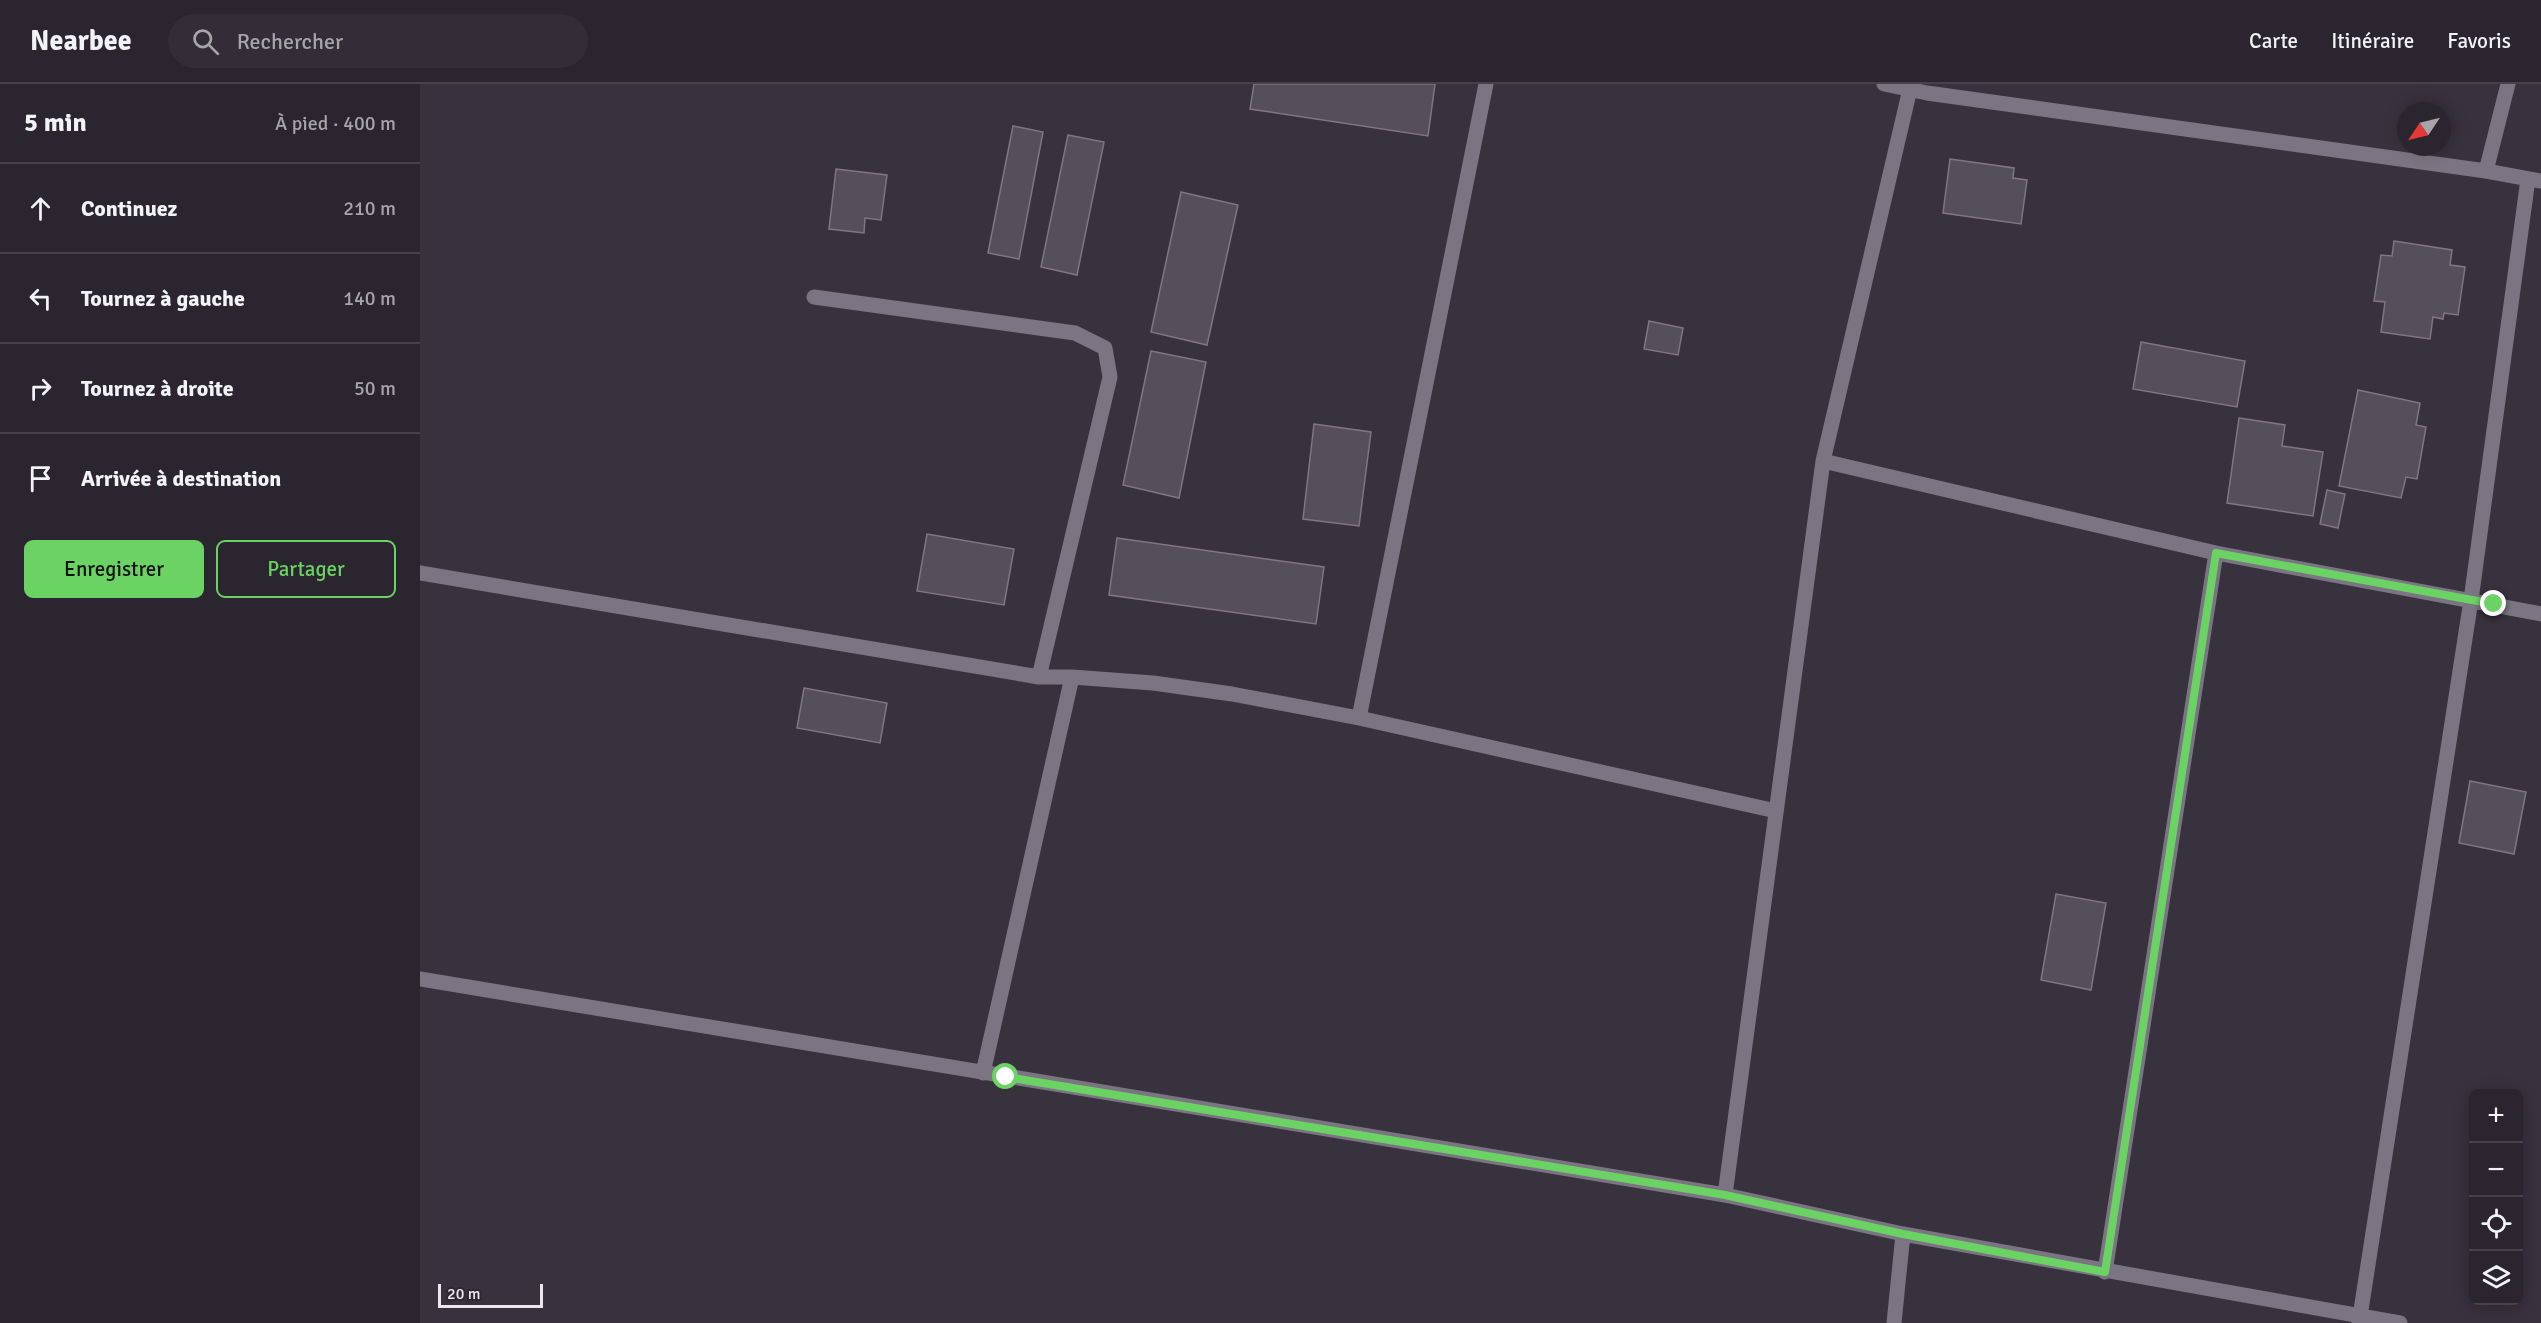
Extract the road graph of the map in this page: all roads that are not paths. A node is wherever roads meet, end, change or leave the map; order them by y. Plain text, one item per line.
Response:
1 (1486, 84) edge
2 (1884, 84) edge
3 (2508, 84) edge
4 (1910, 89) junction
5 (1932, 89) edge
6 (2487, 171) junction
7 (2535, 180) edge
8 (814, 297) dead end
9 (1823, 461) junction
10 (2216, 553) junction
11 (420, 573) edge
12 (2471, 600) junction
13 (2541, 614) edge
14 (1039, 677) junction
15 (1072, 677) junction
16 (1359, 718) junction
17 (1776, 811) junction
18 (420, 979) edge
19 (983, 1073) junction
20 (1725, 1195) junction
21 (1903, 1234) junction
22 (2105, 1272) junction
23 (2360, 1319) edge
24 (1894, 1323) edge
25 (2400, 1323) edge

1 - 16 street
2 - 4 street
3 - 6 street
4 - 5 street
4 - 9 street
5 - 6 street
6 - 7 street
7 - 12 street
8 - 14 street
9 - 10 street
9 - 17 street
10 - 12 street
10 - 22 street
11 - 14 street
12 - 13 street
12 - 23 street
14 - 15 street
15 - 16 street
15 - 19 street
16 - 17 street
17 - 20 street
18 - 19 street
19 - 20 street
20 - 21 street
21 - 22 street
21 - 24 street
22 - 23 street
23 - 25 street

